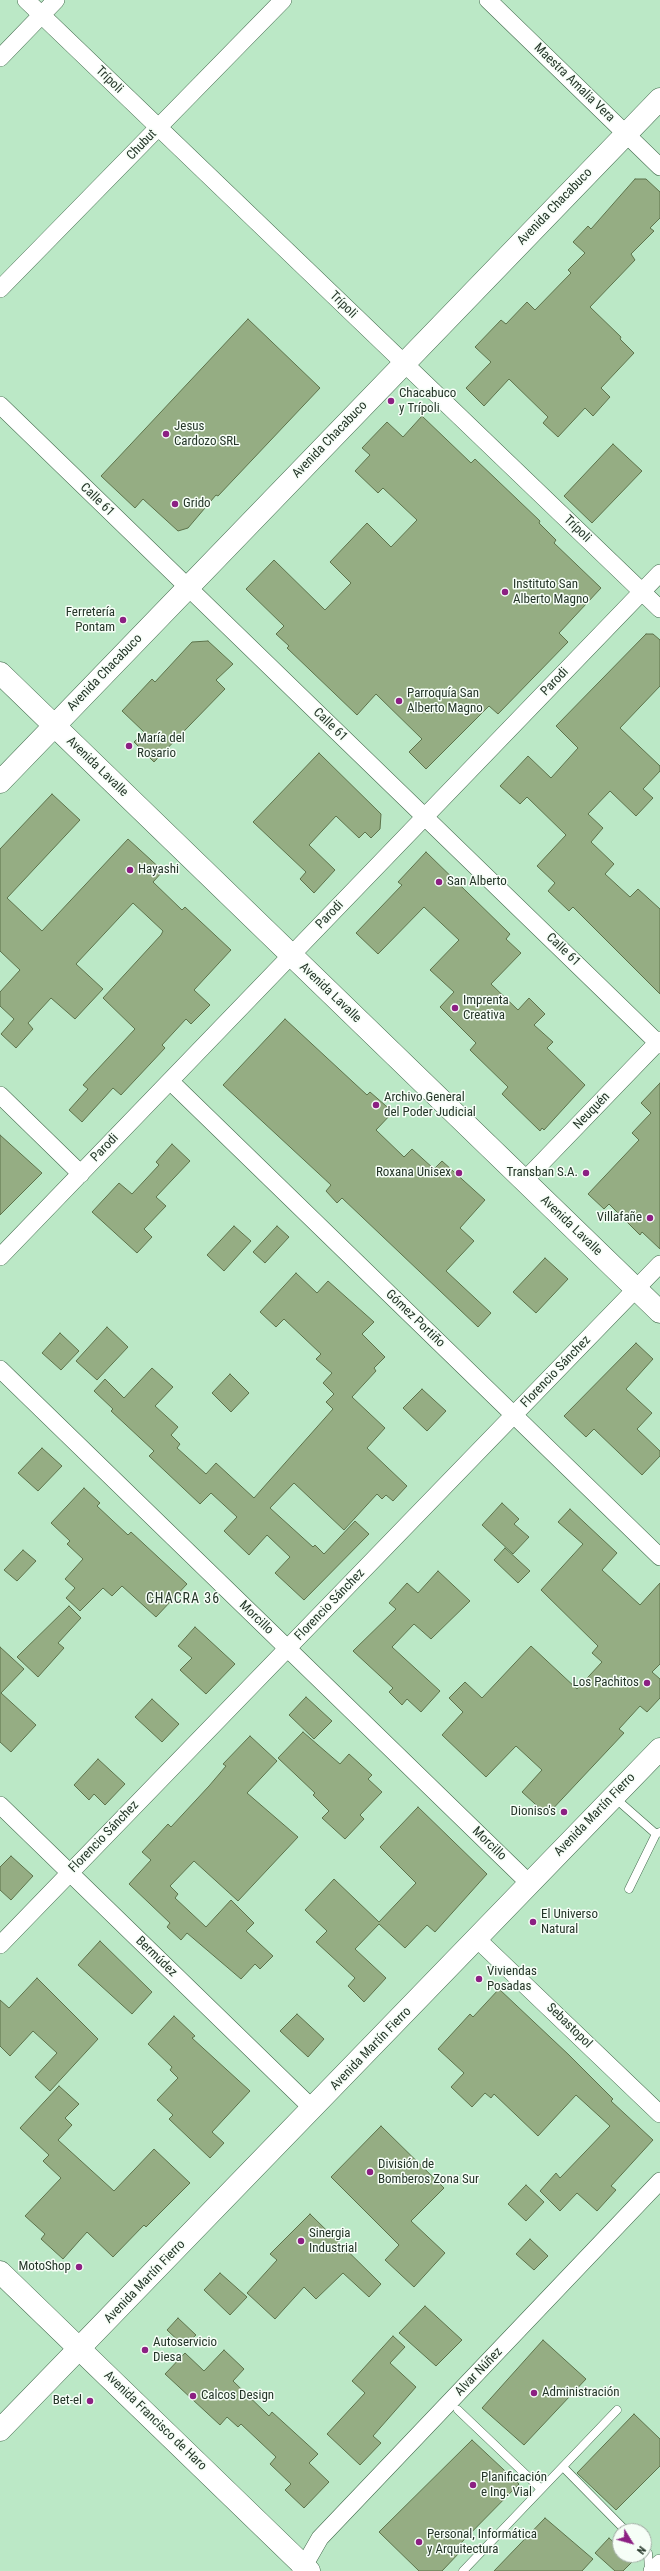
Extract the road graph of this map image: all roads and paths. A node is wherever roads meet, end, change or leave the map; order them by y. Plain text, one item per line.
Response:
1 (26, 0) edge
2 (56, 0) edge
3 (283, 0) edge
4 (488, 0) edge
5 (42, 15) junction
6 (0, 58) edge
7 (660, 99) edge
8 (158, 127) junction
9 (626, 134) junction
10 (660, 166) edge
11 (0, 289) edge
12 (404, 363) junction
13 (0, 406) edge
14 (660, 573) edge
15 (188, 587) junction
16 (642, 592) junction
17 (660, 609) edge
18 (0, 673) edge
19 (54, 726) junction
20 (0, 782) edge
21 (425, 817) junction
22 (291, 955) junction
23 (659, 1043) edge
24 (170, 1081) junction
25 (0, 1095) edge
26 (81, 1174) junction
27 (524, 1181) junction
28 (0, 1257) edge
29 (660, 1264) edge
30 (636, 1289) junction
31 (660, 1312) edge
32 (0, 1369) edge
33 (514, 1415) junction
34 (660, 1557) edge
35 (288, 1648) junction
36 (660, 1749) edge
37 (614, 1797) junction
38 (0, 1805) edge
39 (658, 1833) edge
40 (70, 1873) junction
41 (530, 1884) junction
42 (629, 1889) dead end
43 (477, 1939) junction
44 (0, 1945) edge
45 (313, 2109) junction
46 (660, 2114) edge
47 (660, 2182) edge
48 (0, 2272) edge
49 (81, 2348) junction
50 (458, 2410) dead end
51 (617, 2410) dead end
52 (0, 2430) edge
53 (563, 2467) junction
54 (541, 2489) junction
55 (618, 2523) edge
56 (660, 2563) edge
57 (305, 2570) edge
58 (463, 2571) edge
59 (651, 2571) edge

1 - 5 street, Trípoli
2 - 5 street
3 - 8 street, Chubut
4 - 9 street, Maestra Amalia Vera
5 - 6 street
5 - 8 street, Trípoli
7 - 9 main road, Avenida Chacabuco
8 - 11 street, Chubut
8 - 12 street, Trípoli
9 - 10 street, Maestra Amalia Vera
9 - 12 main road, Avenida Chacabuco
12 - 15 main road, Avenida Chacabuco
12 - 16 street, Trípoli
13 - 15 street, Calle 61
14 - 16 street, Parodi
15 - 19 main road, Avenida Chacabuco
15 - 21 street, Calle 61
16 - 17 street, Trípoli
16 - 21 street, Parodi
18 - 19 main road, Avenida Lavalle
19 - 20 main road, Avenida Chacabuco
19 - 22 main road, Avenida Lavalle
21 - 22 street, Parodi
21 - 23 street, Calle 61
22 - 24 street, Parodi
22 - 27 main road, Avenida Lavalle
23 - 27 street, Neuquén
24 - 26 street, Parodi
24 - 33 street, Gómez Portiño
25 - 26 street
26 - 28 street, Parodi
27 - 30 main road, Avenida Lavalle
29 - 30 street, Florencio Sánchez
30 - 31 main road, Avenida Lavalle
30 - 33 street, Florencio Sánchez
32 - 35 street, Morcillo
33 - 34 street, Gómez Portiño
33 - 35 street, Florencio Sánchez
35 - 40 street, Florencio Sánchez
35 - 41 street, Morcillo
36 - 37 main road, Avenida Martín Fierro
37 - 39 lane
37 - 41 main road, Avenida Martín Fierro
38 - 40 street, Bermúdez
39 - 42 lane
40 - 44 street, Florencio Sánchez
40 - 45 street, Bermúdez
41 - 43 main road, Avenida Martín Fierro
43 - 45 main road, Avenida Martín Fierro
43 - 46 street, Sebastopol
45 - 49 main road, Avenida Martín Fierro
47 - 57 street, Alvar Núñez
48 - 49 main road, Avenida Francisco de Haro
49 - 52 main road, Avenida Martín Fierro
49 - 57 main road, Avenida Francisco de Haro
50 - 54 lane
51 - 53 lane
53 - 54 lane
53 - 55 lane
54 - 58 lane
56 - 59 street

